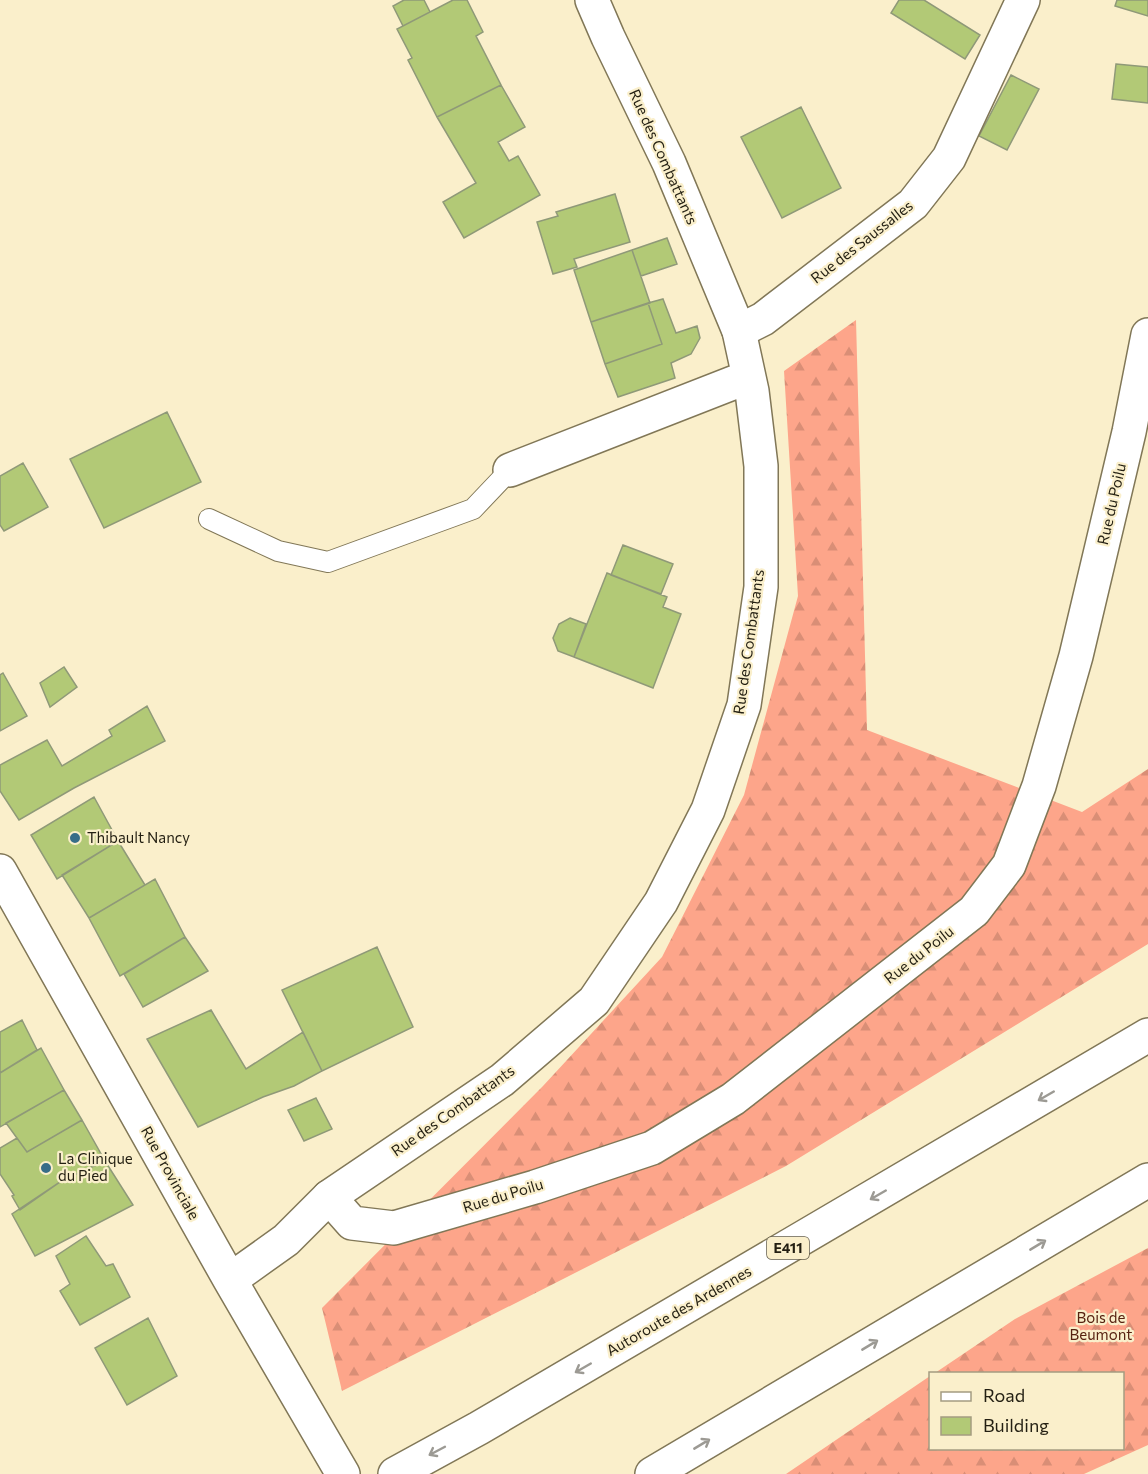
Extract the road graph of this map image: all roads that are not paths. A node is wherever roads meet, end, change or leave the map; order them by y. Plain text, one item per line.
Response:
1 (592, 0) edge
2 (1023, 0) edge
3 (739, 330) junction
4 (1148, 335) edge
5 (748, 377) junction
6 (510, 470) joint
7 (208, 519) dead end
8 (0, 871) edge
9 (1148, 1035) edge
10 (1148, 1180) edge
11 (329, 1197) junction
12 (230, 1280) junction
13 (344, 1474) edge
14 (394, 1474) edge
15 (652, 1474) edge

1 - 3 main road, Rue des Combattants
2 - 3 main road, Rue des Saussalles
3 - 5 main road, Rue des Combattants
4 - 11 main road, Rue du Poilu
5 - 6 main road
5 - 11 main road, Rue des Combattants
6 - 7 lane
8 - 12 main road, Rue Provinciale
9 -> 14 main road, Autoroute des Ardennes / E411
15 -> 10 main road
11 - 12 main road, Rue des Combattants
12 - 13 main road, Rue Provinciale

